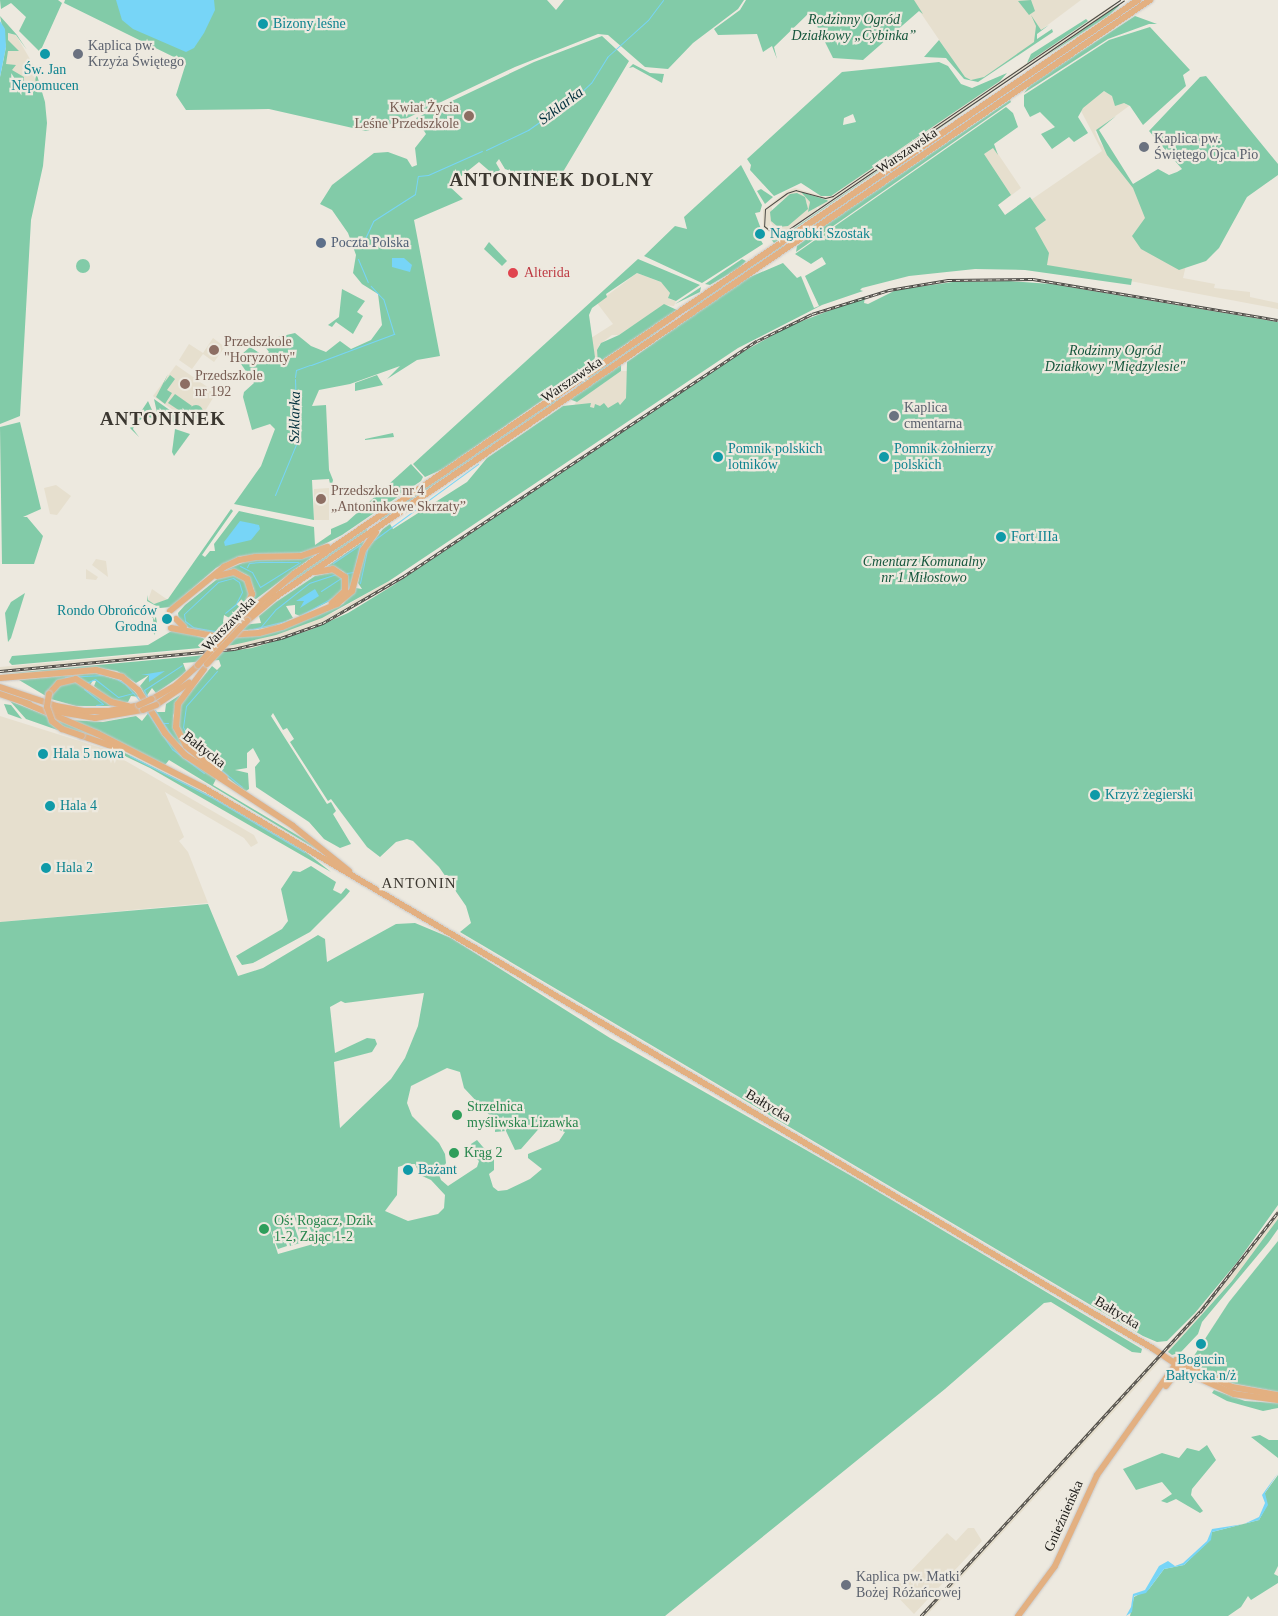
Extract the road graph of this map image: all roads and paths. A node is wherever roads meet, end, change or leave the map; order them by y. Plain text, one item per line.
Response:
1 (1138, 0) edge
2 (1150, 0) edge
3 (684, 308) junction
4 (685, 318) junction
5 (560, 392) junction
6 (566, 399) junction
7 (394, 516) junction
8 (344, 539) junction
9 (305, 577) junction
10 (211, 578) junction
11 (182, 603) junction
12 (170, 611) dead end
13 (320, 611) junction
14 (237, 622) junction
15 (171, 628) dead end
16 (186, 630) junction
17 (203, 666) junction
18 (2, 678) edge
19 (0, 687) edge
20 (0, 694) edge
21 (25, 703) junction
22 (141, 708) junction
23 (140, 756) junction
24 (242, 794) junction
25 (359, 880) junction
26 (1179, 1364) junction
27 (1174, 1374) junction
28 (1192, 1376) junction
29 (1278, 1395) edge
30 (1278, 1400) edge
31 (1118, 1445) junction
32 (1016, 1616) edge

1 - 3 main road, Warszawska
2 - 4 main road, Warszawska
3 - 4 main road
3 - 5 main road, Warszawska
4 - 6 main road, Warszawska
5 - 6 main road
5 - 8 main road, Warszawska
6 - 7 main road, Warszawska
7 - 9 main road, Warszawska
7 - 13 main road
8 - 10 main road
8 - 14 main road, Warszawska
9 - 13 main road
9 - 17 main road, Warszawska, bridge
10 - 11 main road
10 - 14 main road
11 - 12 main road
11 - 16 main road
13 - 16 main road
14 - 17 main road, Warszawska, bridge
15 - 16 main road
17 - 22 main road, Warszawska, bridge
17 - 24 main road
18 - 24 main road, Bałtycka
19 - 22 main road, Warszawska
20 - 21 main road, Warszawska
21 - 22 main road, Warszawska
21 - 23 main road, Bałtycka
22 - 23 main road, bridge
23 - 25 main road, Bałtycka
24 - 25 main road, Bałtycka
25 - 26 main road, Bałtycka
26 - 27 main road, Gnieźnieńska
26 - 28 main road, Bałtycka
26 - 29 main road, Bałtycka
26 - 31 main road, Gnieźnieńska
27 - 28 main road
27 - 31 main road, Gnieźnieńska
28 - 30 main road, Bałtycka
31 - 32 main road, Gnieźnieńska

